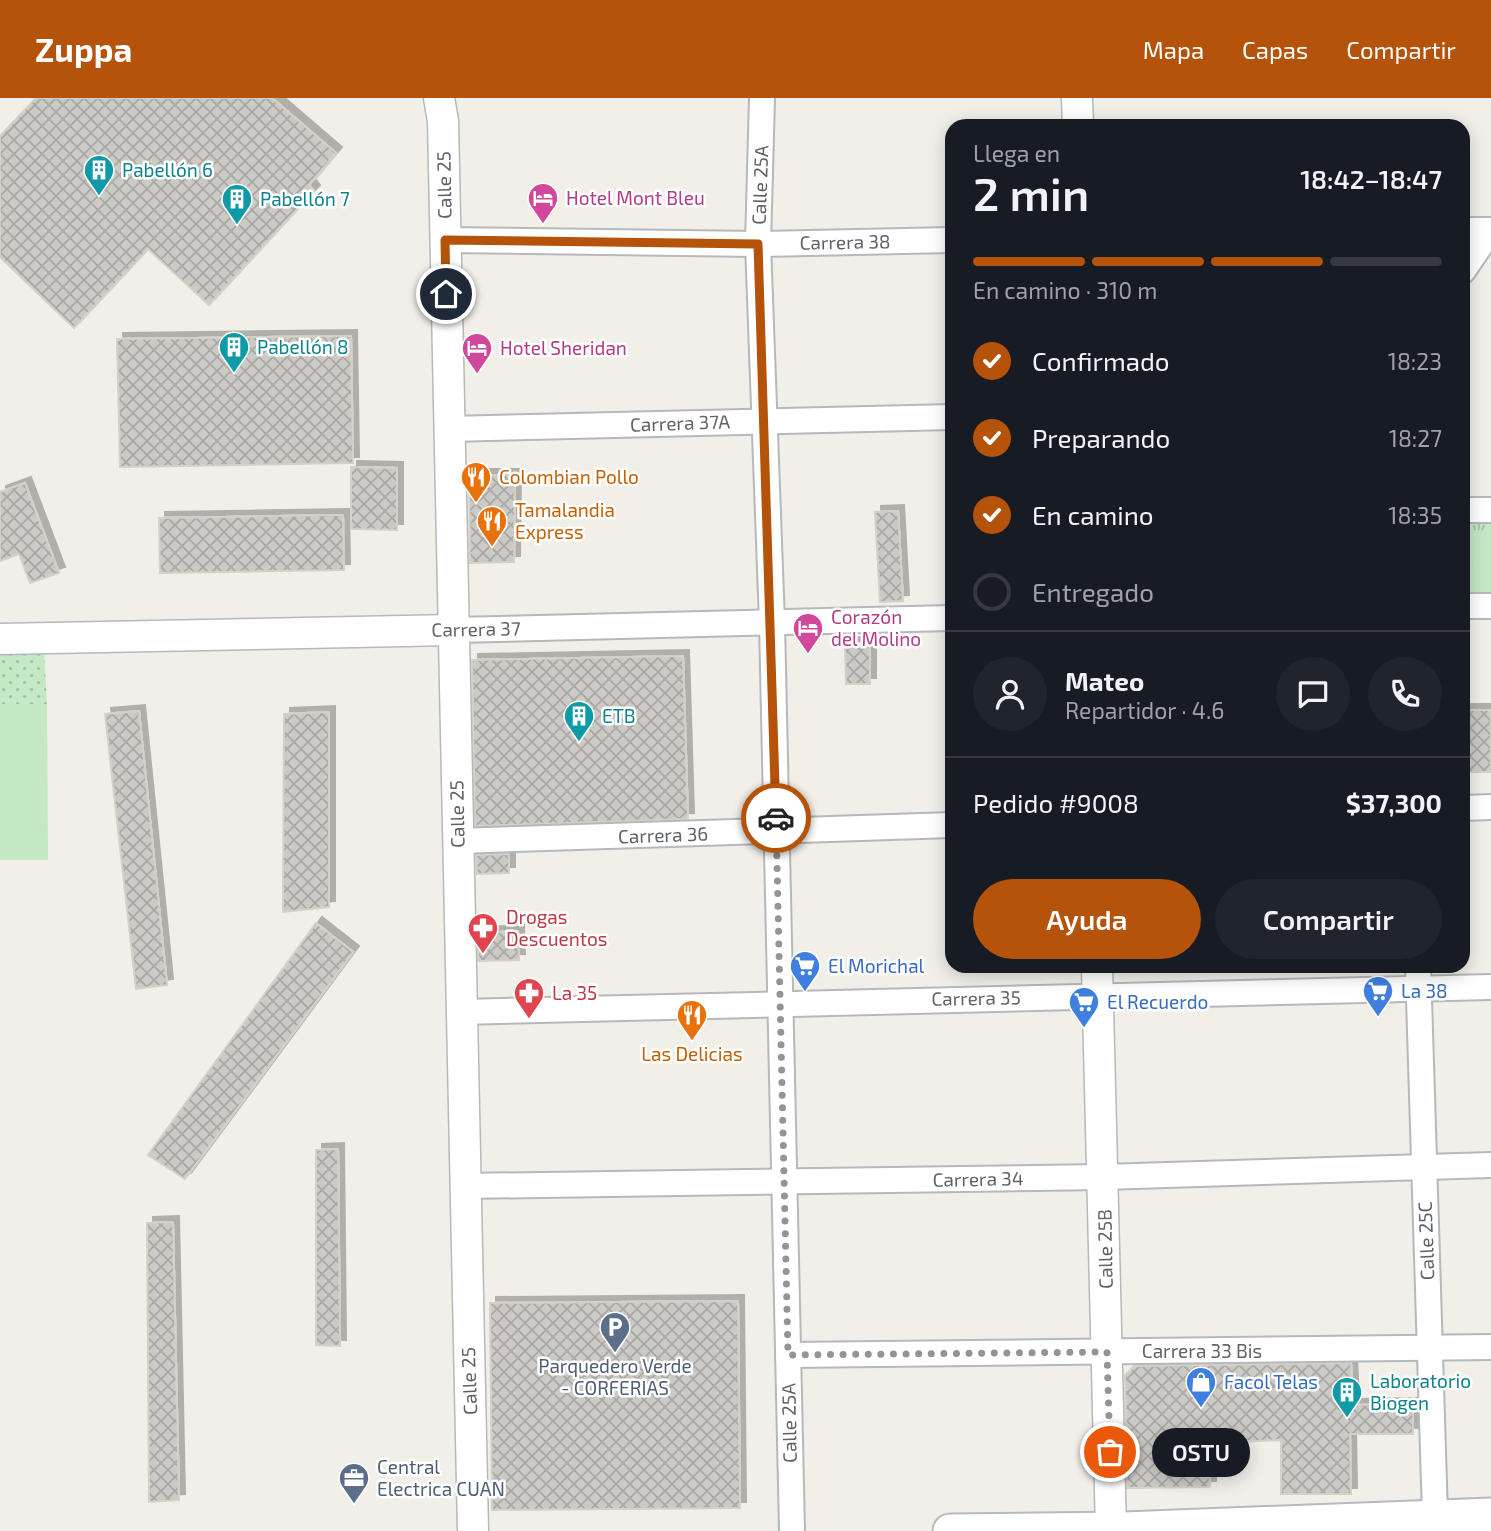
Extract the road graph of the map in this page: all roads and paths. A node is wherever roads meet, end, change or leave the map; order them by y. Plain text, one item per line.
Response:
1 (439, 98) edge
2 (762, 98) edge
3 (1077, 98) edge
4 (1078, 119) edge
5 (1470, 230) edge
6 (1491, 230) edge
7 (445, 240) junction
8 (945, 240) edge
9 (758, 244) junction
10 (1470, 261) edge
11 (945, 417) edge
12 (765, 420) junction
13 (449, 429) junction
14 (1470, 510) edge
15 (1491, 510) edge
16 (1470, 606) edge
17 (1491, 606) edge
18 (945, 618) edge
19 (772, 623) junction
20 (453, 630) junction
21 (0, 639) edge
22 (1491, 807) edge
23 (1470, 808) edge
24 (945, 825) edge
25 (777, 831) junction
26 (457, 841) junction
27 (1418, 977) edge
28 (1098, 981) edge
29 (1491, 987) edge
30 (780, 1003) junction
31 (461, 1012) junction
32 (1491, 1165) edge
33 (1424, 1167) junction
34 (1103, 1177) junction
35 (784, 1181) junction
36 (464, 1186) junction
37 (1491, 1347) edge
38 (1429, 1350) junction
39 (1107, 1352) junction
40 (788, 1355) junction
41 (1491, 1515) edge
42 (1434, 1517) junction
43 (1112, 1530) edge
44 (473, 1531) edge
45 (792, 1531) edge
46 (950, 1531) edge

1 - 7 street, Calle 25
2 - 9 street, Calle 25A
3 - 4 street
5 - 6 street
6 - 10 street
7 - 9 street, Carrera 38
7 - 13 street, Calle 25
8 - 9 street, Carrera 38
9 - 12 street, Calle 25A
11 - 12 street, Carrera 37A
12 - 13 street, Carrera 37A
12 - 19 street, Calle 25A
13 - 20 street, Calle 25
14 - 15 street
16 - 17 street
18 - 19 street, Carrera 37
19 - 20 street, Carrera 37
19 - 25 street, Calle 25A
20 - 21 street, Carrera 37
20 - 26 street, Calle 25
22 - 23 street
24 - 25 street, Carrera 36
25 - 26 street, Carrera 36
25 - 30 street, Calle 25A
26 - 31 street, Calle 25
27 - 28 street, Carrera 35
27 - 29 street, Carrera 35
27 - 33 street, Calle 25C
28 - 30 street, Carrera 35
28 - 34 street, Calle 25B
30 - 31 street, Carrera 35
30 - 35 street, Calle 25A
31 - 36 street, Calle 25
32 - 33 street, Carrera 34
33 - 34 street, Carrera 34
33 - 38 street, Calle 25C
34 - 35 street, Carrera 34
34 - 39 street, Calle 25B
35 - 36 street, Carrera 34
35 - 40 street, Calle 25A
36 - 44 street, Calle 25
37 - 38 street, Carrera 33 Bis
38 - 39 street, Carrera 33 Bis
38 - 42 street, Calle 25C
39 - 40 street, Carrera 33 Bis
39 - 43 street, Calle 25B
40 - 45 street, Calle 25A
41 - 42 main road
42 - 43 main road
43 - 46 main road

